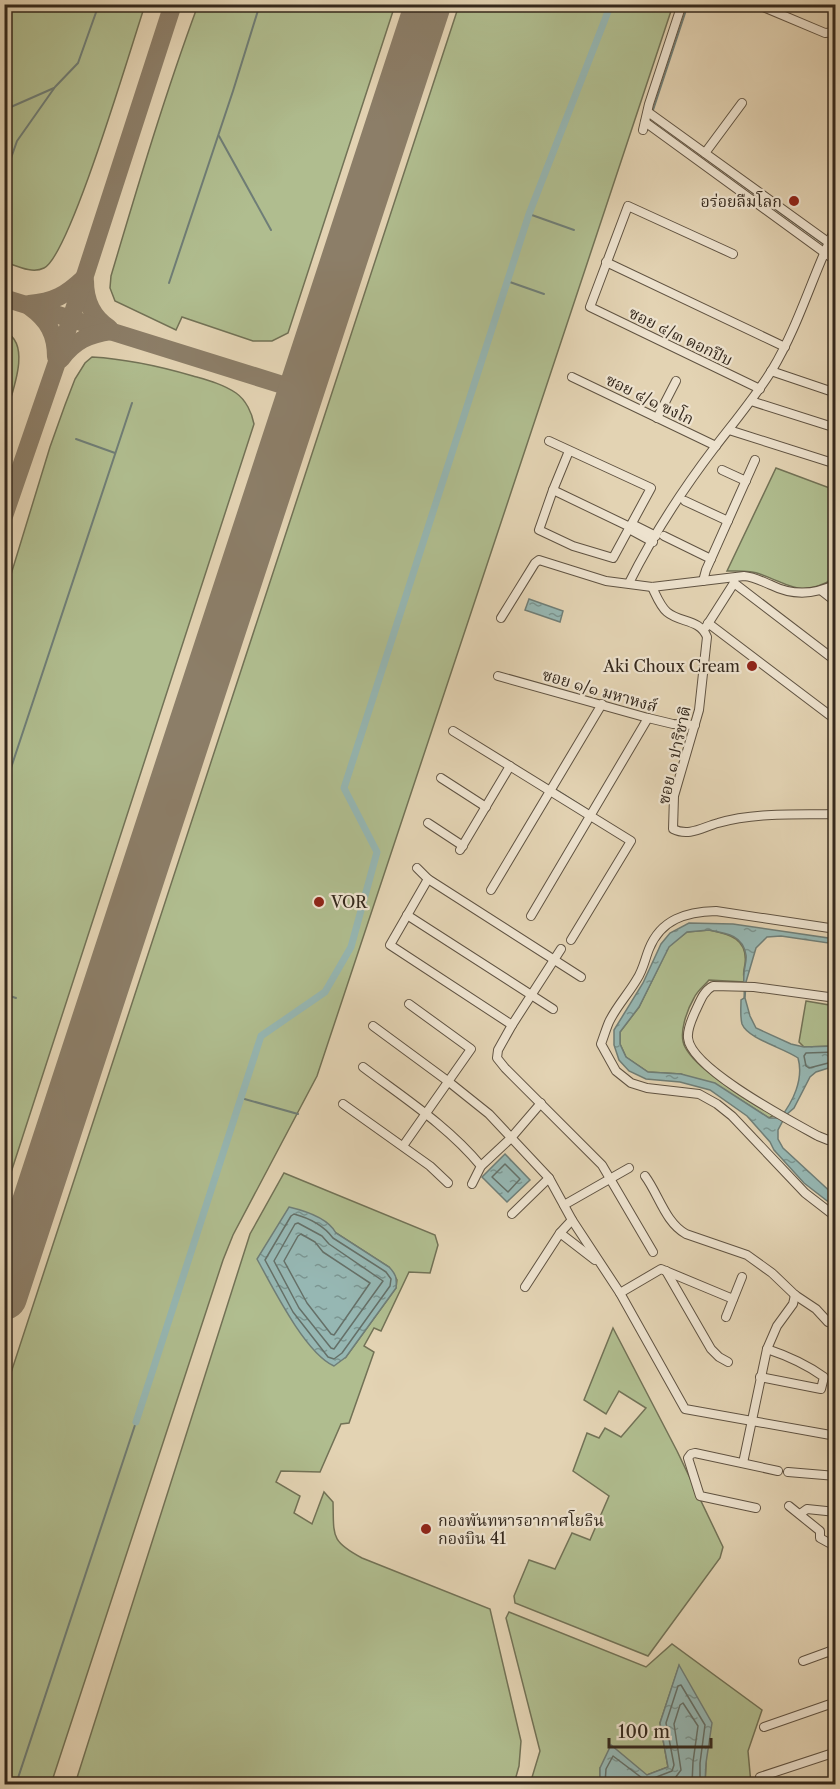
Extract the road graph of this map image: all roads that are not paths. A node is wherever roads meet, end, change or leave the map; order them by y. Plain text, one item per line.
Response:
1 (682, 4) edge
2 (756, 4) edge
3 (836, 32) edge
4 (742, 103) dead end
5 (648, 112) junction
6 (705, 153) junction
7 (776, 204) junction
8 (770, 213) junction
9 (836, 227) edge
10 (828, 243) junction
11 (823, 252) junction
12 (733, 254) dead end
13 (836, 261) edge
14 (606, 262) junction
15 (785, 347) junction
16 (771, 371) junction
17 (572, 377) dead end
18 (676, 381) dead end
19 (760, 388) junction
20 (836, 393) edge
21 (751, 401) junction
22 (657, 418) junction
23 (836, 428) edge
24 (729, 430) junction
25 (549, 441) dead end
26 (716, 446) junction
27 (569, 451) junction
28 (755, 460) dead end
29 (836, 464) edge
30 (722, 470) dead end
31 (746, 481) junction
32 (553, 490) junction
33 (686, 501) dead end
34 (728, 521) junction
35 (631, 526) junction
36 (658, 538) junction
37 (711, 559) junction
38 (734, 580) junction
39 (704, 581) junction
40 (629, 583) junction
41 (836, 584) edge
42 (652, 587) junction
43 (822, 591) junction
44 (836, 602) edge
45 (501, 618) dead end
46 (706, 626) junction
47 (836, 661) edge
48 (498, 676) dead end
49 (602, 704) junction
50 (648, 718) junction
51 (836, 720) edge
52 (695, 725) junction
53 (453, 731) dead end
54 (510, 766) junction
55 (441, 778) dead end
56 (550, 791) junction
57 (486, 807) junction
58 (836, 814) edge
59 (591, 816) junction
60 (429, 823) dead end
61 (417, 868) dead end
62 (428, 879) junction
63 (491, 890) dead end
64 (407, 915) junction
65 (531, 916) dead end
66 (836, 929) edge
67 (571, 940) dead end
68 (561, 949) dead end
69 (554, 960) junction
70 (580, 977) dead end
71 (532, 995) junction
72 (836, 998) edge
73 (409, 1004) dead end
74 (553, 1009) dead end
75 (512, 1024) junction
76 (374, 1026) dead end
77 (363, 1067) dead end
78 (449, 1082) junction
79 (541, 1103) junction
80 (343, 1104) dead end
81 (426, 1114) junction
82 (511, 1138) junction
83 (836, 1139) edge
84 (403, 1146) junction
85 (481, 1166) junction
86 (629, 1168) dead end
87 (645, 1176) dead end
88 (549, 1178) junction
89 (611, 1179) junction
90 (448, 1183) dead end
91 (472, 1184) dead end
92 (564, 1205) junction
93 (512, 1214) dead end
94 (836, 1217) edge
95 (572, 1220) junction
96 (560, 1233) junction
97 (653, 1252) dead end
98 (600, 1264) junction
99 (666, 1271) junction
100 (742, 1277) dead end
101 (525, 1287) dead end
102 (620, 1293) junction
103 (795, 1295) junction
104 (733, 1299) junction
105 (726, 1317) dead end
106 (836, 1325) edge
107 (766, 1349) junction
108 (728, 1362) dead end
109 (760, 1377) junction
110 (752, 1421) junction
111 (836, 1436) edge
112 (743, 1463) junction
113 (778, 1471) dead end
114 (788, 1472) dead end
115 (836, 1476) edge
116 (789, 1506) dead end
117 (756, 1508) dead end
118 (836, 1512) edge
119 (800, 1514) junction
120 (829, 1543) dead end
121 (833, 1650) edge
122 (803, 1661) dead end
123 (836, 1664) edge
124 (836, 1702) edge
125 (764, 1727) dead end
126 (836, 1752) edge
127 (760, 1777) dead end

1 - 5 street
2 - 3 street
4 - 6 street
5 - 6 street
5 - 8 street
6 - 7 street
7 - 8 street
7 - 10 street
8 - 11 street
9 - 10 street
10 - 11 street
11 - 13 street
11 - 15 street
12 - 14 street
14 - 15 street
14 - 19 street, ซอย ๔/๓ ดอกปีบ
15 - 16 street
16 - 19 street
16 - 20 street
17 - 22 street, ซอย ๔/๑ ฃงโก
18 - 22 street
19 - 21 street
21 - 23 street
21 - 24 street
22 - 26 street, ซอย ๔/๑ ฃงโก
24 - 26 street
24 - 29 street
25 - 27 street
26 - 36 street
27 - 32 street
27 - 35 street
28 - 31 street
30 - 31 street
31 - 34 street
32 - 35 street
32 - 35 street
33 - 34 street
34 - 37 street
35 - 36 street
36 - 37 street
36 - 40 street
37 - 39 street
38 - 39 street
38 - 43 street
38 - 46 street
38 - 47 street
39 - 42 street
40 - 42 street
40 - 45 street
41 - 43 street
42 - 46 street
43 - 44 street
46 - 51 street
46 - 52 street, ซอย ๑ ปาริชาติ
48 - 49 street, ซอย ๑/๑ มหาหงส์
49 - 50 street, ซอย ๑/๑ มหาหงส์
49 - 56 street
50 - 52 street, ซอย ๑/๑ มหาหงส์
50 - 59 street
52 - 58 street, ซอย ๑ ปาริชาติ
53 - 54 street
54 - 56 street
54 - 57 street
55 - 57 street
56 - 59 street
56 - 63 street
57 - 60 street
59 - 65 street
59 - 67 street
61 - 62 street
62 - 64 street
62 - 69 street
64 - 71 street
64 - 75 street
66 - 94 street
68 - 69 street
69 - 70 street
69 - 71 street
71 - 74 street
71 - 75 street
72 - 83 street
73 - 78 street
75 - 79 street
76 - 78 street
77 - 81 street
78 - 81 street
78 - 82 street
79 - 82 street
79 - 89 street
80 - 84 street
81 - 84 street
81 - 85 street
82 - 85 street
82 - 88 street
84 - 90 street
85 - 91 street
86 - 89 street
87 - 103 street
88 - 92 street
88 - 93 street
89 - 92 street
89 - 97 street
92 - 95 street
95 - 96 street
95 - 98 street
96 - 98 street
96 - 101 street
98 - 102 street
99 - 102 street
99 - 104 street
99 - 108 street
100 - 104 street
102 - 110 street
103 - 106 street
103 - 107 street
104 - 105 street
107 - 109 street
107 - 109 street
109 - 110 street
110 - 111 street
110 - 112 street
112 - 113 street
112 - 117 street
114 - 115 street
116 - 119 street
118 - 119 street
119 - 120 street
121 - 122 street
121 - 123 street
124 - 125 street
126 - 127 street

